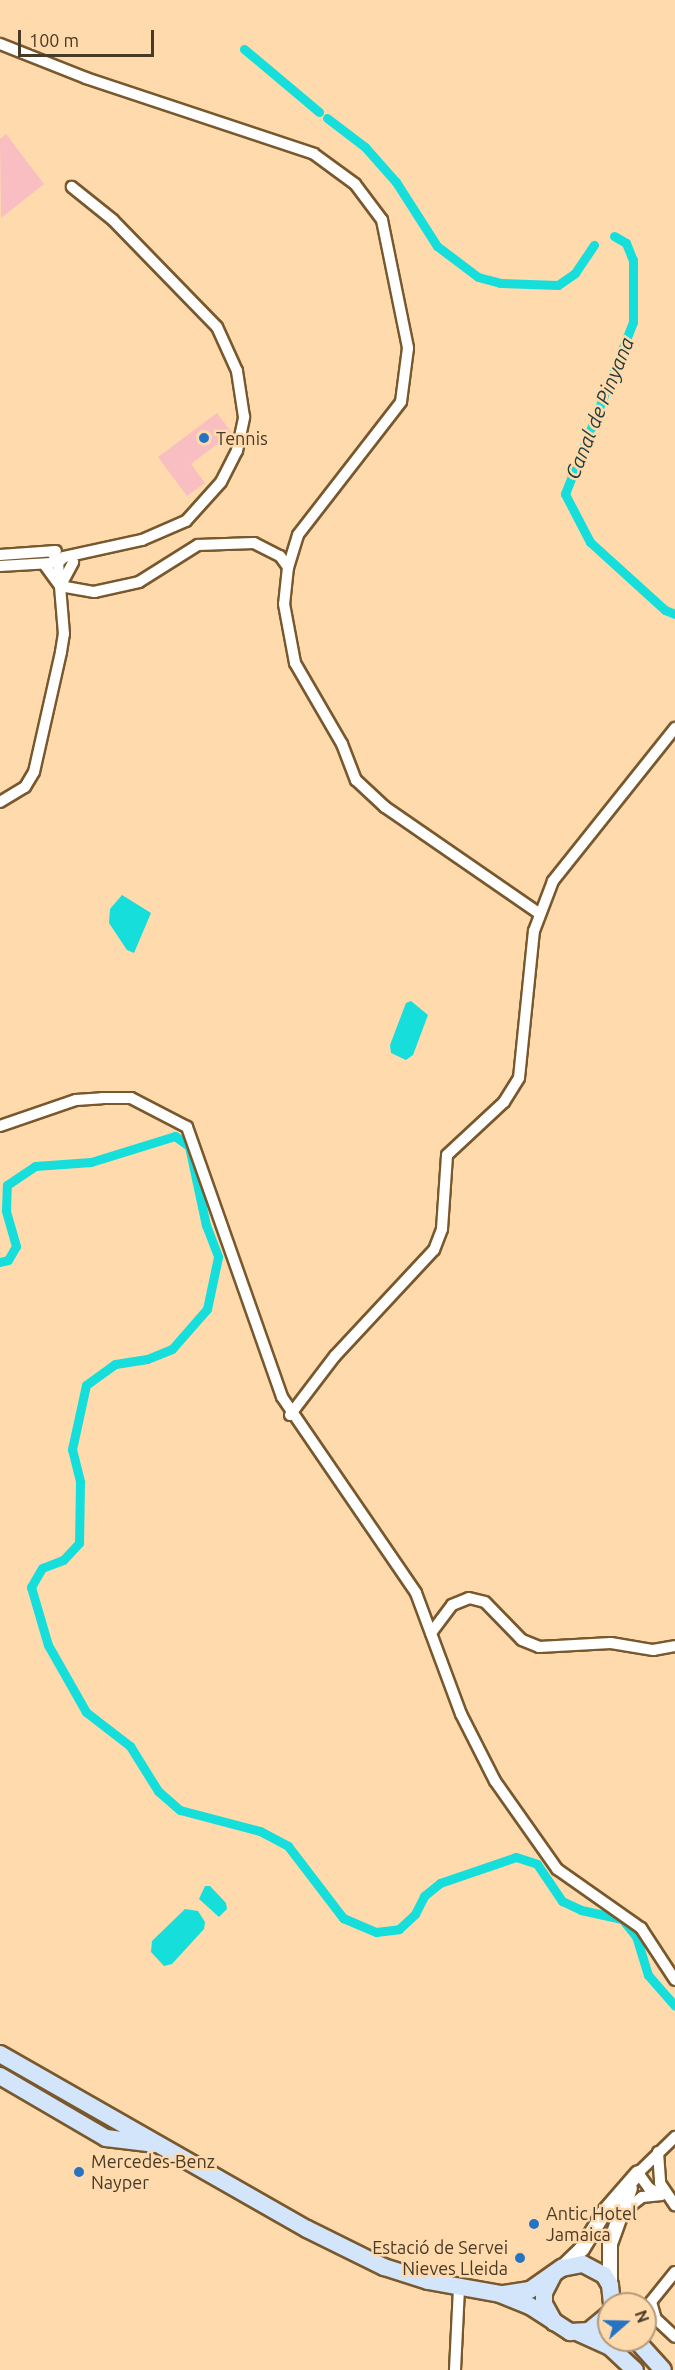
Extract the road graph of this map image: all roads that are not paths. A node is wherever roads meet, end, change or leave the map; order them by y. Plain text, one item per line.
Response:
1 (0, 44) edge
2 (72, 187) dead end
3 (142, 540) junction
4 (107, 547) junction
5 (52, 552) junction
6 (0, 555) edge
7 (73, 562) junction
8 (58, 563) junction
9 (44, 564) junction
10 (0, 566) edge
11 (288, 567) junction
12 (60, 586) junction
13 (675, 728) edge
14 (0, 801) edge
15 (540, 914) junction
16 (0, 1126) edge
17 (290, 1415) junction
18 (431, 1633) junction
19 (675, 1646) edge
20 (675, 1980) edge
21 (0, 2054) edge
22 (0, 2076) edge
23 (675, 2137) edge
24 (158, 2145) junction
25 (658, 2152) junction
26 (638, 2173) junction
27 (660, 2183) junction
28 (668, 2199) edge
29 (619, 2215) junction
30 (557, 2271) junction
31 (675, 2272) edge
32 (459, 2287) junction
33 (611, 2292) edge
34 (612, 2292) edge
35 (500, 2294) junction
36 (554, 2323) junction
37 (597, 2326) edge
38 (579, 2333) junction
39 (675, 2337) edge
40 (647, 2352) edge
41 (455, 2370) edge
42 (635, 2370) edge
43 (663, 2370) edge

1 - 11 street
2 - 3 street
3 - 4 street
3 - 7 street
4 - 5 street
4 - 8 street
5 - 6 street
5 - 8 street
7 - 8 street
7 - 12 street
8 - 9 street
8 - 12 street
9 - 10 street
9 - 12 street
11 - 12 street
11 - 15 street
12 - 14 street
13 - 15 street
15 - 17 street
16 - 17 street
17 - 18 street
18 - 19 street
18 - 20 street
21 - 24 main road
22 - 24 main road
23 - 25 street
24 - 32 main road
25 - 26 street
25 - 27 street
26 - 27 street
26 - 28 street
26 - 29 street
26 - 30 street
27 - 28 street
28 - 29 street
29 - 34 street
30 - 33 main road
30 - 35 main road
30 - 36 main road
31 - 39 street
32 - 35 main road
32 - 41 street
35 - 36 main road
36 - 38 main road
37 - 38 main road
38 - 42 main road
40 - 43 main road

